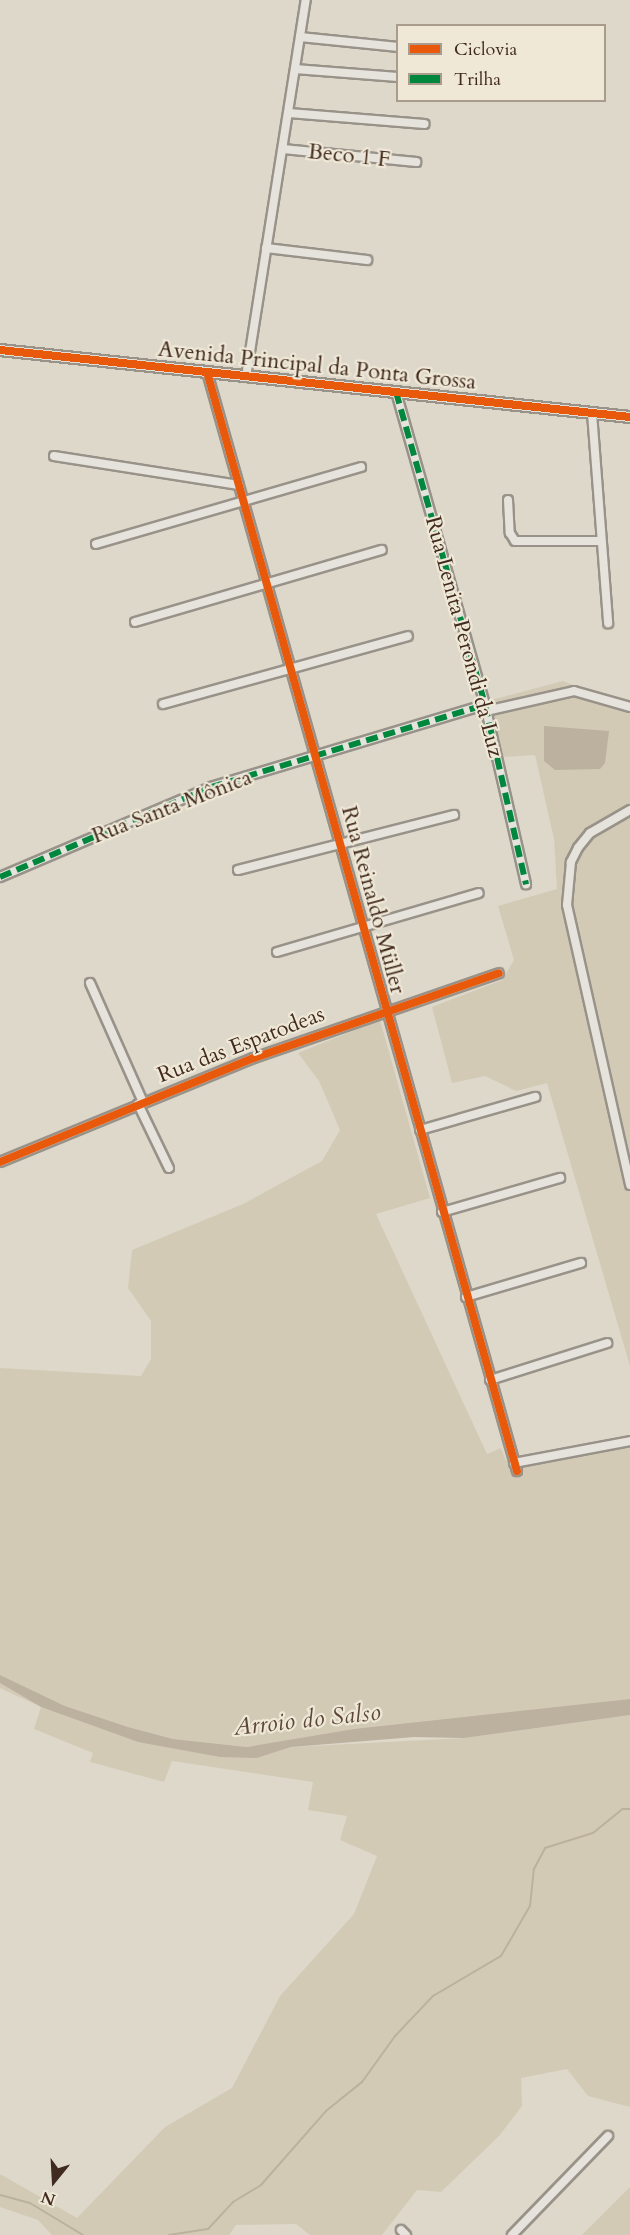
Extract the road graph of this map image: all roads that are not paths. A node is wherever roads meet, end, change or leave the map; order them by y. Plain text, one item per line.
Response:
1 (306, 0) edge
2 (300, 38) junction
3 (396, 47) edge
4 (295, 69) junction
5 (396, 77) edge
6 (289, 113) junction
7 (424, 124) dead end
8 (283, 149) junction
9 (416, 162) dead end
10 (266, 248) junction
11 (367, 260) dead end
12 (0, 350) edge
13 (207, 372) junction
14 (246, 377) junction
15 (396, 392) junction
16 (592, 413) junction
17 (630, 417) edge
18 (54, 456) dead end
19 (362, 467) dead end
20 (239, 485) junction
21 (508, 500) dead end
22 (243, 501) junction
23 (598, 541) junction
24 (96, 544) dead end
25 (382, 550) dead end
26 (266, 586) junction
27 (135, 622) dead end
28 (608, 623) dead end
29 (408, 636) dead end
30 (291, 667) junction
31 (163, 704) dead end
32 (630, 707) edge
33 (485, 708) junction
34 (316, 756) junction
35 (630, 810) edge
36 (454, 815) dead end
37 (340, 844) junction
38 (238, 870) dead end
39 (0, 877) edge
40 (526, 884) dead end
41 (479, 893) dead end
42 (362, 927) junction
43 (277, 952) dead end
44 (499, 973) dead end
45 (90, 984) dead end
46 (384, 1009) junction
47 (535, 1097) dead end
48 (141, 1103) junction
49 (420, 1130) junction
50 (0, 1162) edge
51 (169, 1168) dead end
52 (560, 1178) dead end
53 (630, 1185) edge
54 (442, 1212) junction
55 (581, 1263) dead end
56 (466, 1297) junction
57 (607, 1343) dead end
58 (490, 1380) junction
59 (630, 1441) edge
60 (608, 2136) dead end
61 (512, 2235) edge

1 - 2 street
2 - 3 street
2 - 4 street
4 - 5 street
4 - 6 street
6 - 7 street
6 - 8 street
8 - 9 street, Beco 1 F
8 - 10 street
10 - 11 street
10 - 14 street
12 - 13 main road, Avenida Principal da Ponta Grossa
13 - 14 main road, Avenida Principal da Ponta Grossa
13 - 20 street, Rua Reinaldo Müller
14 - 15 main road, Avenida Principal da Ponta Grossa
15 - 16 main road, Avenida Principal da Ponta Grossa
15 - 33 street, Rua Lenita Perondi da Luz
16 - 17 main road, Avenida Principal da Ponta Grossa
16 - 23 street
18 - 20 street
19 - 22 street
20 - 22 street, Rua Reinaldo Müller
21 - 23 street
22 - 24 street
22 - 26 street, Rua Reinaldo Müller
23 - 28 street
25 - 26 street
26 - 27 street
26 - 30 street, Rua Reinaldo Müller
29 - 30 street
30 - 31 street
30 - 34 street, Rua Reinaldo Müller
32 - 33 street, Rua Santa Mônica
33 - 34 street, Rua Santa Mônica
33 - 40 street, Rua Lenita Perondi da Luz
34 - 37 street, Rua Reinaldo Müller
34 - 39 street, Rua Santa Mônica
35 - 53 street
36 - 37 street
37 - 38 street
37 - 42 street, Rua Reinaldo Müller
41 - 42 street
42 - 43 street
42 - 46 street, Rua Reinaldo Müller
44 - 46 street, Rua das Espatodeas
45 - 48 street
46 - 48 street, Rua das Espatodeas
46 - 49 street, Rua Reinaldo Müller
47 - 49 street
48 - 50 street, Rua das Espatodeas
48 - 51 street
49 - 54 street, Rua Reinaldo Müller
52 - 54 street
54 - 56 street, Rua Reinaldo Müller
55 - 56 street
56 - 58 street, Rua Reinaldo Müller
57 - 58 street
58 - 59 street, Rua Reinaldo Müller
60 - 61 street

